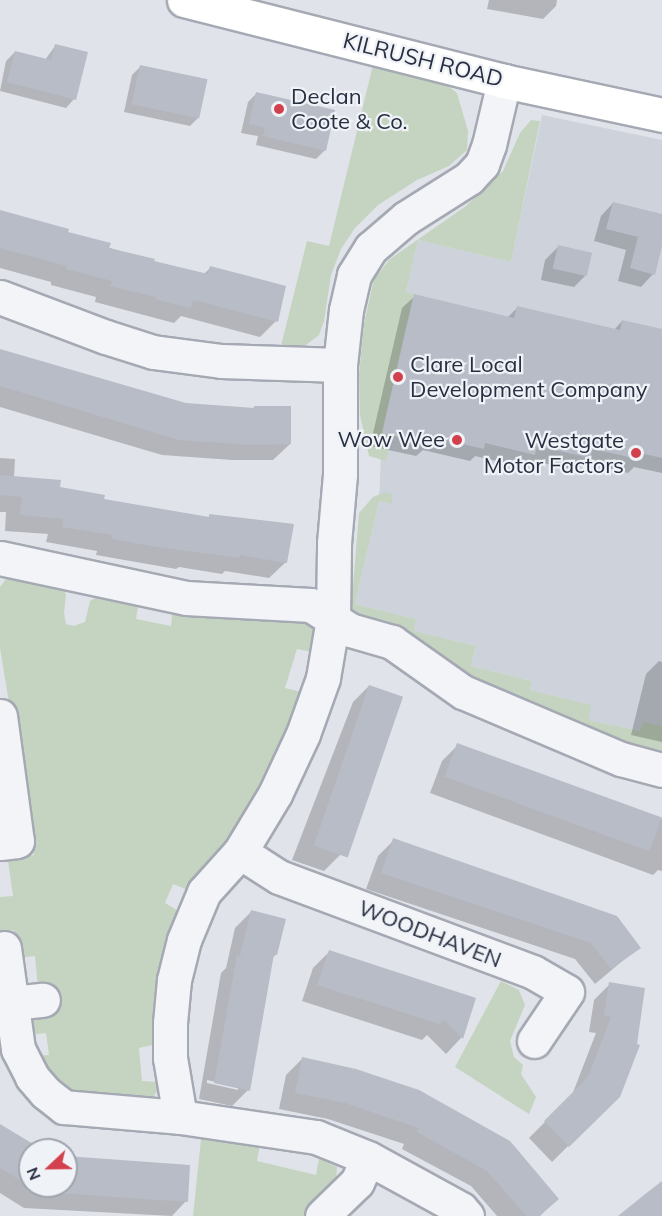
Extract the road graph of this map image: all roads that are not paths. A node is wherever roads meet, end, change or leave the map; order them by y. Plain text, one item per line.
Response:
1 (186, 0) edge
2 (504, 81) junction
3 (662, 115) edge
4 (0, 297) edge
5 (340, 365) junction
6 (15, 562) edge
7 (333, 619) junction
8 (0, 716) edge
9 (662, 770) edge
10 (0, 843) edge
11 (240, 852) junction
12 (4, 948) dead end
13 (534, 1041) dead end
14 (180, 1117) junction
15 (368, 1158) junction
16 (322, 1216) edge
17 (467, 1216) edge

1 - 2 main road, KILRUSH ROAD
2 - 3 main road, KILRUSH ROAD
2 - 5 street
4 - 5 street
5 - 7 street
6 - 7 street
7 - 9 street
7 - 11 street
8 - 10 street
11 - 13 street, WOODHAVEN
11 - 14 street
12 - 14 street
14 - 15 street
15 - 16 street
15 - 17 street

